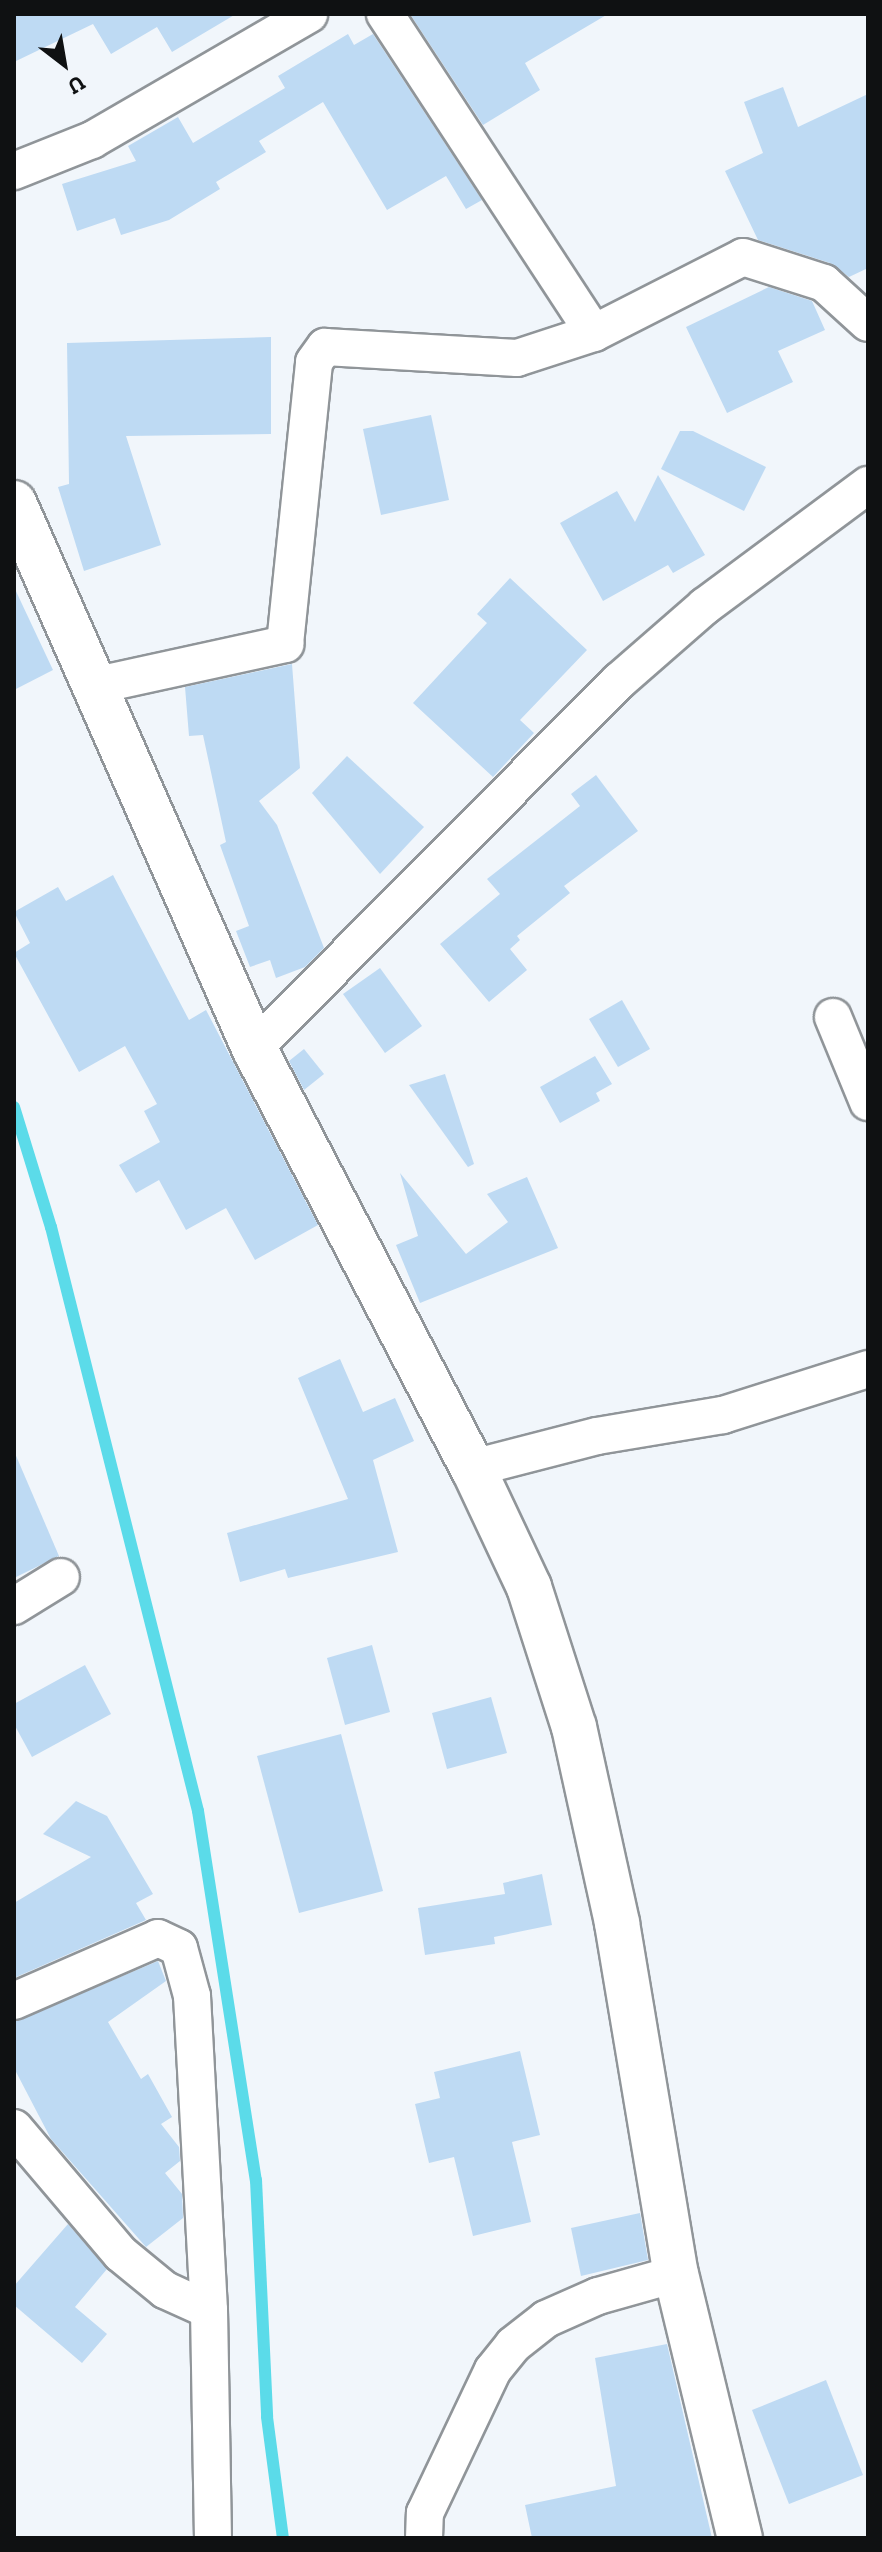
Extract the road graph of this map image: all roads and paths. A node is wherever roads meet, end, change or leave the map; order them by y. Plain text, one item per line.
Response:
1 (309, 14) edge
2 (385, 14) edge
3 (14, 171) edge
4 (868, 323) edge
5 (594, 333) junction
6 (868, 485) edge
7 (14, 503) edge
8 (93, 686) junction
9 (833, 1017) dead end
10 (254, 1048) junction
11 (868, 1102) edge
12 (868, 1369) edge
13 (473, 1468) junction
14 (61, 1577) dead end
15 (14, 1606) edge
16 (14, 2001) edge
17 (14, 2128) edge
18 (676, 2274) junction
19 (207, 2329) junction
20 (213, 2538) edge
21 (424, 2538) edge
22 (740, 2538) edge

1 - 3 street
2 - 5 street
4 - 5 street
5 - 8 street
6 - 10 street
7 - 8 street
8 - 10 street
9 - 11 street
10 - 13 street
12 - 13 street
13 - 18 street
14 - 15 street
16 - 19 street
17 - 19 street
18 - 21 street
18 - 22 street
19 - 20 street

